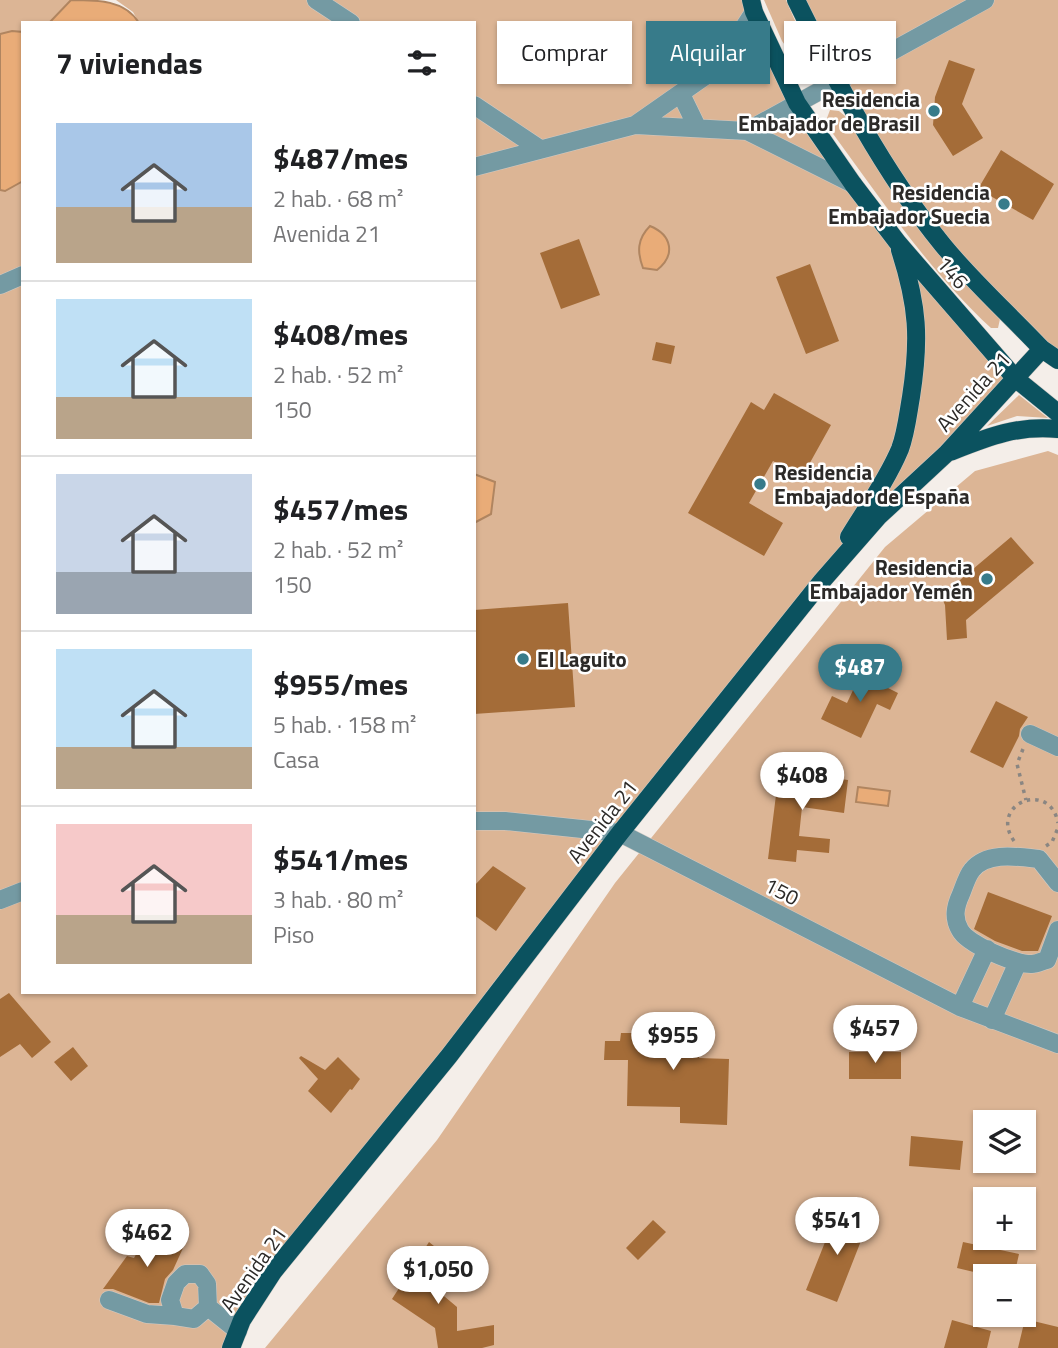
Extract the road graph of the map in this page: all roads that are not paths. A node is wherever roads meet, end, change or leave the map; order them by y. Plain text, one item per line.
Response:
1 (316, 0) edge
2 (796, 0) edge
3 (985, 0) edge
4 (752, 6) edge
5 (348, 21) edge
6 (806, 21) edge
7 (896, 50) edge
8 (835, 84) edge
9 (838, 84) edge
10 (681, 94) junction
11 (797, 103) junction
12 (476, 106) edge
13 (635, 125) junction
14 (697, 127) junction
15 (747, 131) junction
16 (540, 149) junction
17 (476, 166) edge
18 (853, 184) junction
19 (898, 243) junction
20 (21, 276) edge
21 (0, 285) edge
22 (1042, 349) junction
23 (1058, 360) edge
24 (1016, 379) junction
25 (1058, 413) edge
26 (1058, 429) edge
27 (947, 453) junction
28 (822, 581) junction
29 (1030, 734) road end
30 (1058, 747) edge
31 (476, 821) edge
32 (620, 833) junction
33 (1058, 852) edge
34 (1040, 859) junction
35 (1058, 883) edge
36 (21, 892) edge
37 (0, 900) edge
38 (1058, 930) edge
39 (987, 949) junction
40 (1018, 962) junction
41 (960, 1007) junction
42 (992, 1020) junction
43 (1058, 1044) edge
44 (108, 1300) dead end
45 (208, 1307) junction
46 (176, 1316) junction
47 (238, 1331) junction
48 (231, 1348) edge

1 - 5 street
2 - 6 main road, 146
3 - 7 street
4 - 10 street
4 - 11 main road, 146
8 - 11 street
9 - 22 main road, 146
10 - 13 street
10 - 14 street
11 - 15 street
11 - 18 main road, 146
12 - 16 street
13 - 14 street
13 - 16 street
14 - 15 street
15 - 18 street
16 - 17 street
18 - 19 main road, 146
19 - 24 main road, 146
19 - 28 main road
20 - 21 street
22 - 23 main road, 146
22 - 24 main road, Avenida 21
24 - 25 main road, 146
24 - 27 main road, Avenida 21
26 - 27 main road
27 - 28 main road, Avenida 21
28 - 32 main road, Avenida 21
29 - 30 street
31 - 32 street, 150
32 - 41 street, 150
32 - 47 main road, Avenida 21
33 - 34 street
34 - 35 street
34 - 39 street
36 - 37 street
38 - 40 street
39 - 40 street
39 - 41 street
40 - 42 street
41 - 42 street, 150
42 - 43 street, 150
44 - 46 street
45 - 46 street
45 - 46 street
45 - 47 street
47 - 48 main road, Avenida 21

